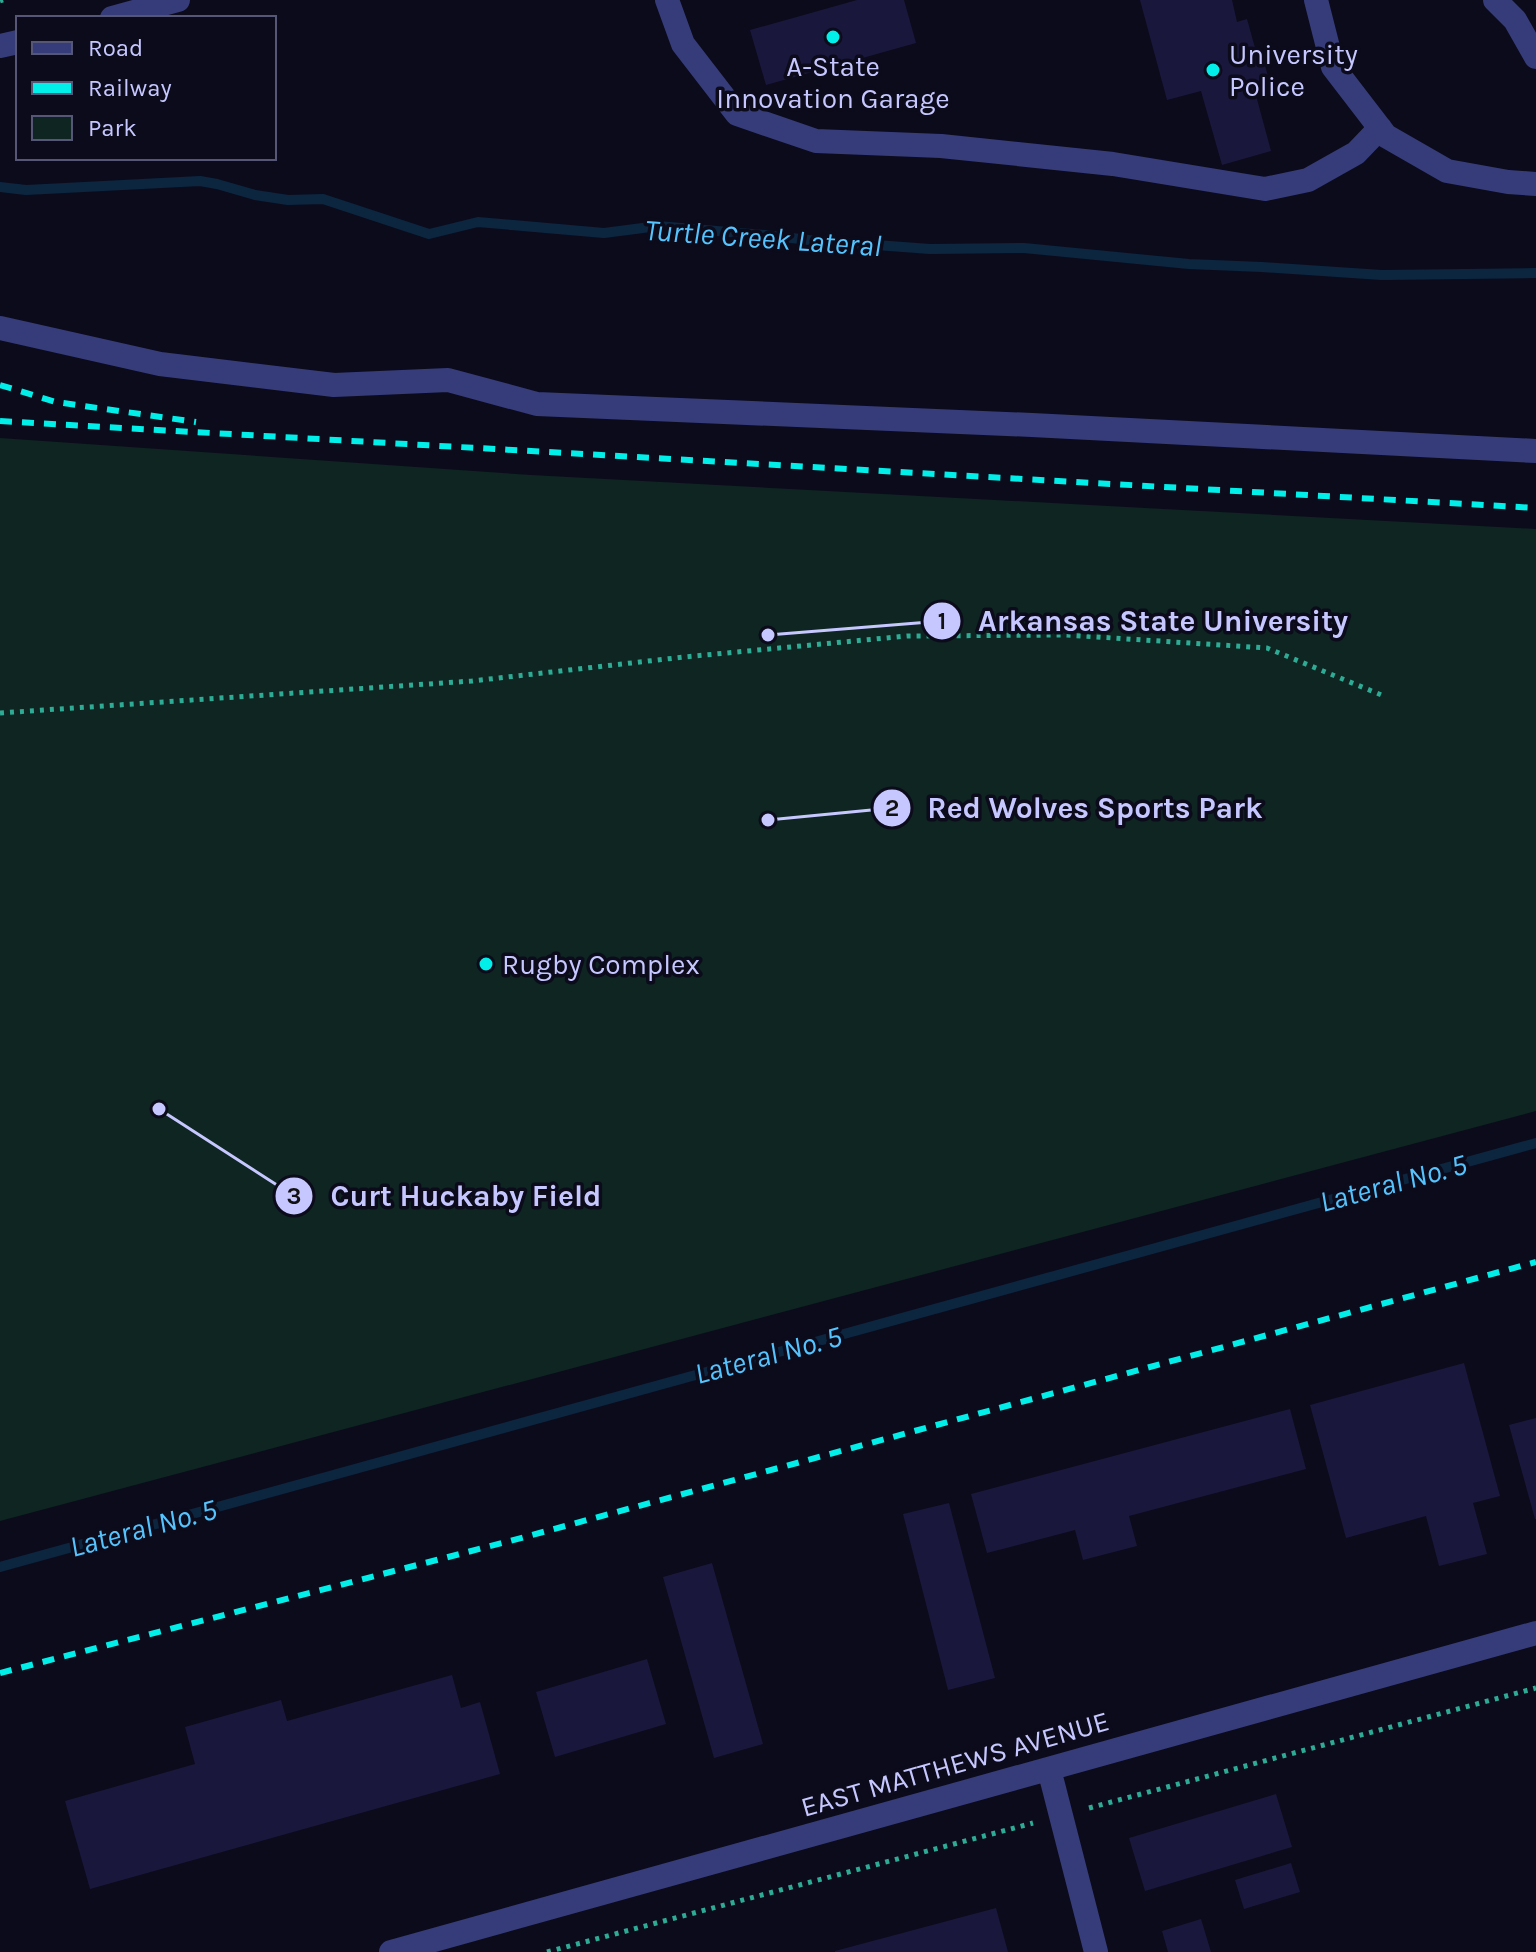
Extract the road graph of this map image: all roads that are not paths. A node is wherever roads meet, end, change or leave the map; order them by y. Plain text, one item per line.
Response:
1 (178, 0) edge
2 (667, 0) edge
3 (1316, 0) edge
4 (1495, 0) edge
5 (119, 16) edge
6 (1536, 57) edge
7 (1380, 128) junction
8 (1536, 184) edge
9 (0, 328) edge
10 (1536, 451) edge
11 (1536, 1633) edge
12 (1049, 1769) junction
13 (391, 1952) edge
14 (1096, 1952) edge

1 - 5 street
2 - 7 street
3 - 7 street
4 - 6 street
7 - 8 street
9 - 10 street
11 - 12 street, EAST MATTHEWS AVENUE
12 - 13 street, EAST MATTHEWS AVENUE
12 - 14 street

